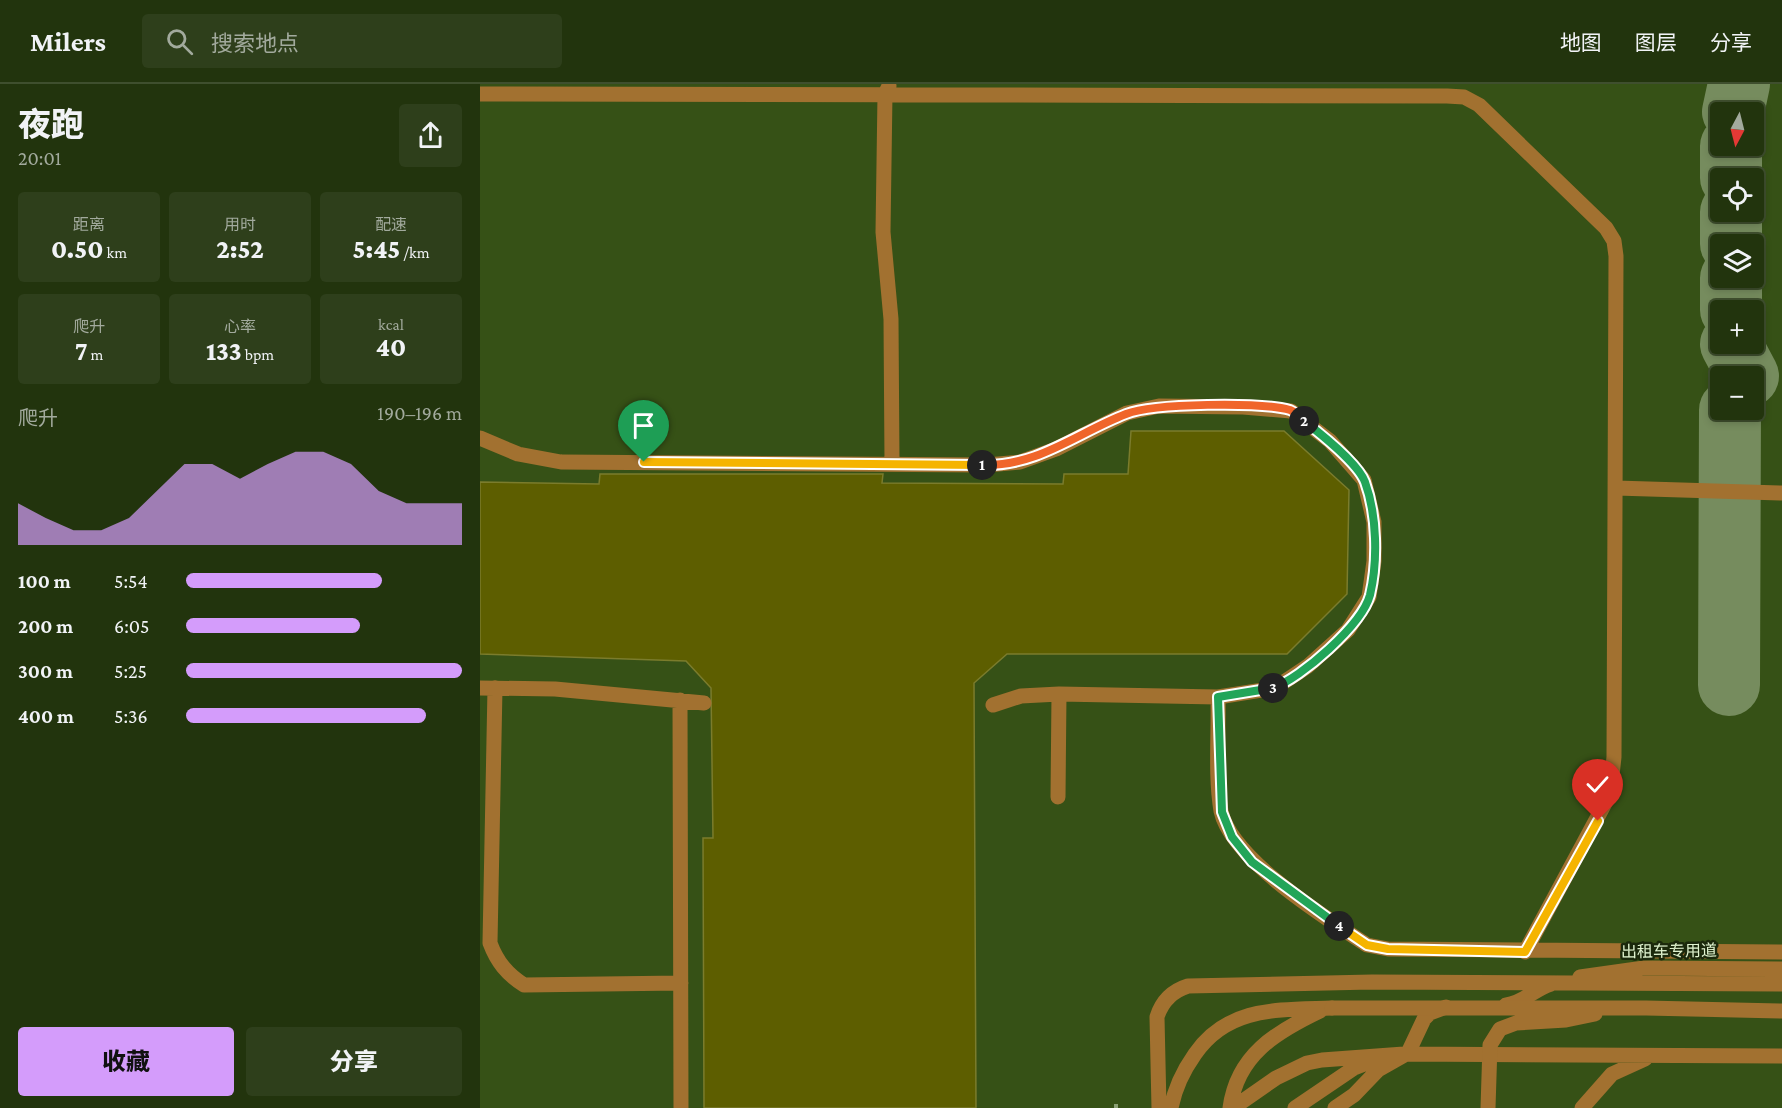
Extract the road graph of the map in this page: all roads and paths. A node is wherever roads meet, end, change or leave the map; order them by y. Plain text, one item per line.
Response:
1 (887, 89) edge
2 (480, 93) edge
3 (480, 438) edge
4 (892, 463) junction
5 (1616, 488) junction
6 (1782, 493) edge
7 (488, 688) edge
8 (1059, 694) junction
9 (1218, 697) junction
10 (680, 700) junction
11 (704, 703) dead end
12 (993, 705) dead end
13 (1058, 797) dead end
14 (1525, 952) junction
15 (1782, 952) edge
16 (1782, 969) edge
17 (1558, 983) junction
18 (681, 984) junction
19 (1782, 984) edge
20 (1332, 1008) junction
21 (1646, 1008) junction
22 (1782, 1011) edge
23 (1404, 1054) junction
24 (1659, 1055) junction
25 (1720, 1055) junction
26 (1782, 1056) edge
27 (1782, 1067) edge
28 (681, 1108) edge
29 (1159, 1108) edge
30 (1171, 1108) edge
31 (1232, 1108) edge
32 (1294, 1108) edge
33 (1335, 1108) edge
34 (1488, 1108) edge
35 (1582, 1108) edge

1 - 2 street
1 - 4 street
1 - 5 street
3 - 4 street
4 - 9 street
5 - 6 street
5 - 14 street
7 - 10 street
7 - 18 street
8 - 9 street
8 - 12 street
8 - 13 street
9 - 14 street
10 - 11 street
10 - 18 street
14 - 15 street
16 - 17 street, 出租车专用道
17 - 19 street
17 - 23 street
17 - 29 street
18 - 28 street
20 - 21 street, bridge
20 - 30 street
20 - 31 street
21 - 22 street, bridge
21 - 34 street, bridge
23 - 24 street
23 - 31 street
23 - 32 street
23 - 33 street
24 - 25 street
24 - 35 street
25 - 26 street
25 - 27 street

